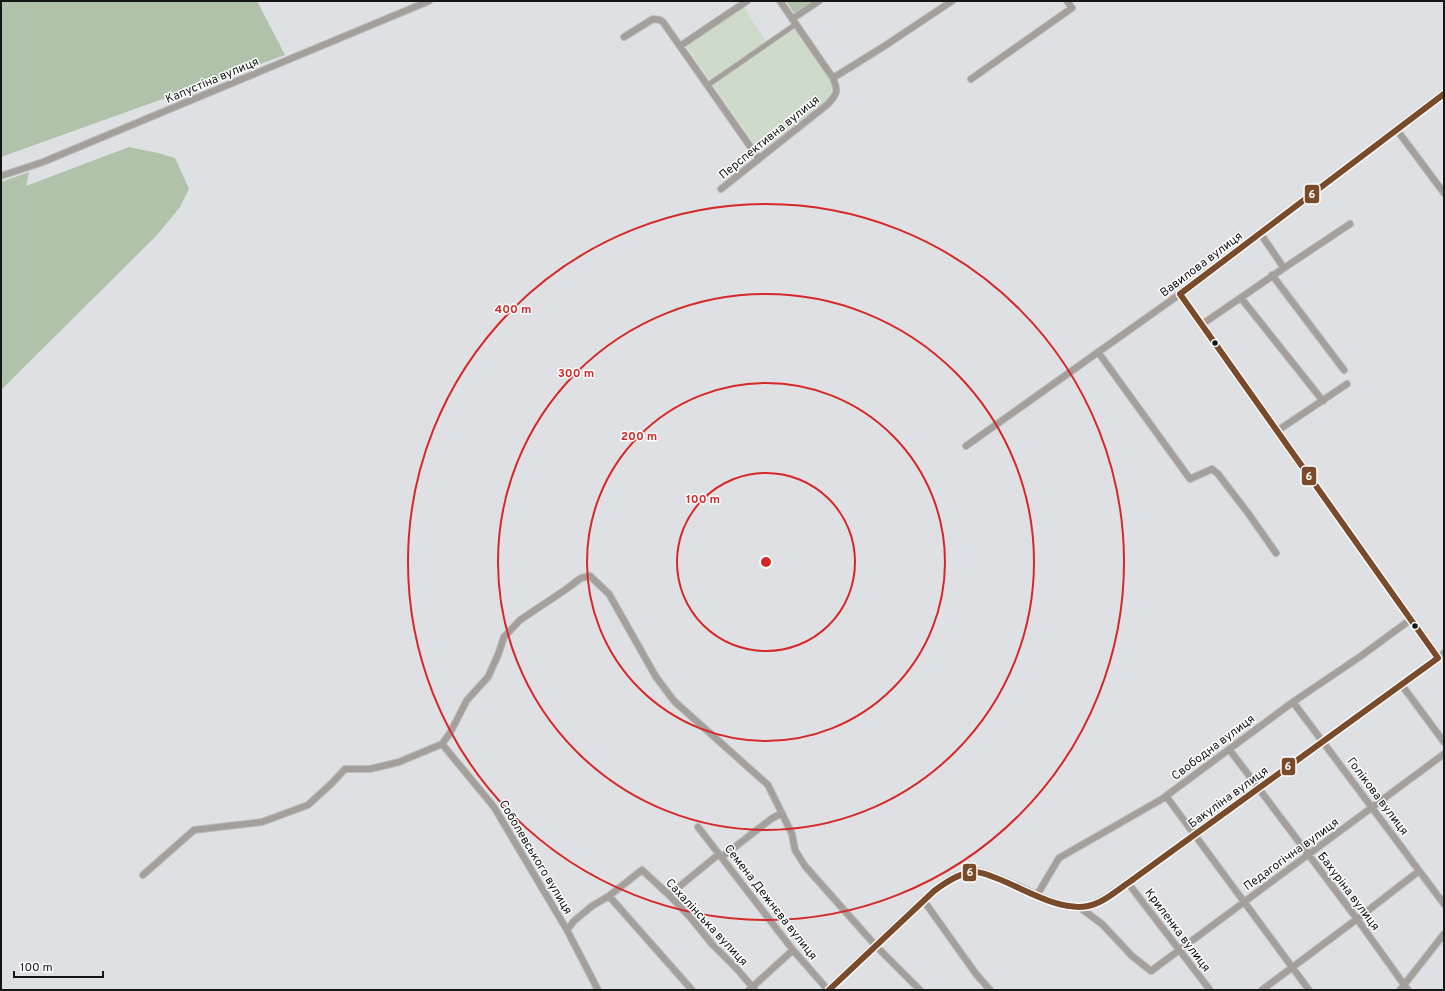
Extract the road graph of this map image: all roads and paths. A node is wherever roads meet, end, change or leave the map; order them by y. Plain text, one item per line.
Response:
1 (429, 1) edge
2 (747, 1) edge
3 (780, 1) edge
4 (819, 1) edge
5 (952, 1) edge
6 (1067, 1) edge
7 (794, 22) junction
8 (624, 37) dead end
9 (680, 46) junction
10 (833, 78) junction
11 (971, 78) dead end
12 (708, 85) junction
13 (1444, 94) edge
14 (1397, 130) junction
15 (759, 159) junction
16 (1, 176) edge
17 (721, 189) dead end
18 (1444, 193) edge
19 (1350, 224) dead end
20 (1260, 233) junction
21 (1284, 268) junction
22 (1272, 275) junction
23 (1180, 294) junction
24 (1241, 298) junction
25 (1202, 325) junction
26 (1098, 352) junction
27 (1344, 370) dead end
28 (1347, 384) dead end
29 (1323, 401) junction
30 (1277, 431) junction
31 (966, 446) dead end
32 (1276, 553) dead end
33 (1410, 620) junction
34 (1444, 653) edge
35 (1438, 658) junction
36 (1401, 684) junction
37 (1293, 702) junction
38 (1323, 741) junction
39 (1444, 742) edge
40 (442, 744) junction
41 (1230, 749) junction
42 (1444, 754) edge
43 (1258, 788) junction
44 (1166, 796) junction
45 (1372, 808) junction
46 (782, 813) junction
47 (698, 827) dead end
48 (1194, 835) junction
49 (1308, 854) junction
50 (720, 856) junction
51 (1419, 871) junction
52 (144, 875) dead end
53 (1128, 883) junction
54 (669, 895) junction
55 (1037, 895) junction
56 (609, 896) junction
57 (924, 901) junction
58 (1244, 902) junction
59 (1444, 904) edge
60 (1079, 907) junction
61 (1357, 919) junction
62 (566, 930) junction
63 (1444, 934) edge
64 (875, 945) junction
65 (793, 950) junction
66 (1180, 950) junction
67 (1292, 968) junction
68 (1404, 988) edge
69 (597, 989) edge
70 (752, 989) edge
71 (692, 990) edge
72 (829, 990) edge
73 (920, 990) edge
74 (990, 990) edge
75 (1210, 990) edge
76 (1262, 990) edge
77 (1309, 990) edge

1 - 16 street, Капустіна вулиця
2 - 9 street
3 - 7 street
4 - 7 street
5 - 10 street
6 - 11 street
7 - 10 street
7 - 12 street
8 - 9 street
9 - 12 street
10 - 15 street, Перспективна вулиця
12 - 15 street
13 - 14 street, Вавилова вулиця
14 - 18 street
14 - 20 street, Вавилова вулиця
15 - 17 street, Перспективна вулиця
19 - 21 street
20 - 21 street
20 - 23 street, Вавилова вулиця
21 - 22 street
22 - 24 street
22 - 27 street
23 - 25 street
23 - 26 street, Вавилова вулиця
24 - 25 street
24 - 29 street
25 - 30 street
26 - 31 street, Вавилова вулиця
26 - 32 street
28 - 29 street
29 - 30 street
30 - 33 street
33 - 35 street
33 - 37 street, Свободна вулиця
34 - 35 street, Бакуліна вулиця
35 - 36 street, Бакуліна вулиця
36 - 38 street, Бакуліна вулиця
36 - 39 street
37 - 38 street, Голікова вулиця
37 - 41 street, Свободна вулиця
38 - 43 street, Бакуліна вулиця
38 - 45 street, Голікова вулиця
40 - 46 street
40 - 52 street
40 - 62 street, Соболевського вулиця
41 - 43 street, Бахуріна вулиця
41 - 44 street, Свободна вулиця
42 - 45 street, Педагогічна вулиця
43 - 48 street, Бакуліна вулиця
43 - 49 street, Бахуріна вулиця
44 - 48 street
44 - 55 street, Свободна вулиця
45 - 49 street, Педагогічна вулиця
45 - 51 street, Голікова вулиця
46 - 50 street
46 - 64 street
47 - 50 street, Семена Дежнєва вулиця
48 - 53 street, Бакуліна вулиця
48 - 58 street
49 - 58 street, Педагогічна вулиця
49 - 61 street, Бахуріна вулиця
50 - 54 street
50 - 65 street, Семена Дежнєва вулиця
51 - 59 street, Голікова вулиця
51 - 61 street
53 - 60 street, Бакуліна вулиця
53 - 66 street, Криленка вулиця
54 - 56 street, Сахалінська вулиця
54 - 70 street, Сахалінська вулиця
55 - 57 street
55 - 60 street
56 - 62 street
56 - 71 street
57 - 64 street
57 - 74 street
58 - 66 street, Педагогічна вулиця
58 - 67 street
60 - 66 street, Педагогічна вулиця
61 - 67 street
61 - 68 street, Бахуріна вулиця
62 - 69 street, Соболевського вулиця
63 - 68 street
64 - 72 street
64 - 73 street
65 - 70 street
65 - 72 street, Семена Дежнєва вулиця
66 - 75 street, Криленка вулиця
67 - 76 street
67 - 77 street

